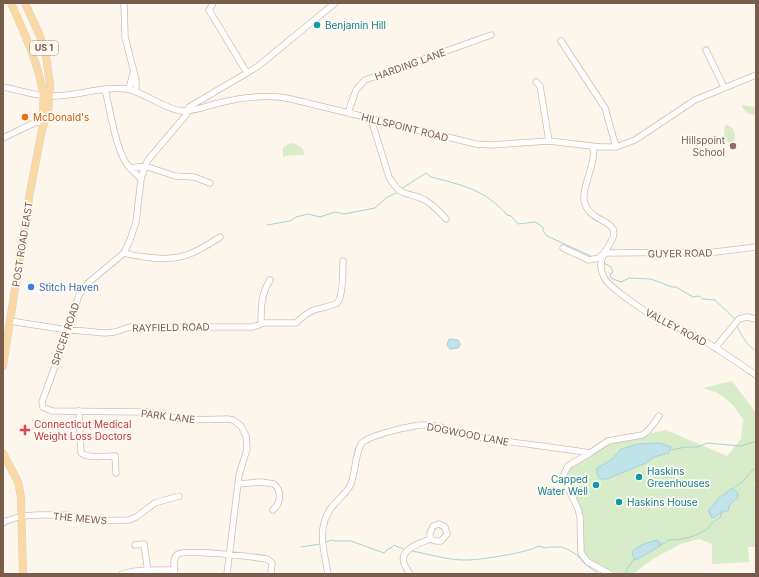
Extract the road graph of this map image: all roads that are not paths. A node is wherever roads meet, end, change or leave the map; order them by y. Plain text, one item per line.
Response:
1 (11, 3) edge
2 (25, 3) edge
3 (124, 3) edge
4 (213, 3) edge
5 (335, 3) edge
6 (491, 35) dead end
7 (561, 41) dead end
8 (706, 50) dead end
9 (45, 51) junction
10 (32, 54) junction
11 (134, 71) junction
12 (247, 73) junction
13 (756, 75) edge
14 (536, 82) dead end
15 (3, 87) edge
16 (724, 87) junction
17 (105, 89) junction
18 (129, 90) junction
19 (136, 92) junction
20 (46, 96) junction
21 (187, 110) junction
22 (348, 113) junction
23 (371, 119) junction
24 (44, 122) junction
25 (3, 138) edge
26 (549, 141) junction
27 (593, 147) junction
28 (616, 147) junction
29 (145, 166) junction
30 (130, 168) junction
31 (141, 179) junction
32 (210, 183) dead end
33 (446, 219) dead end
34 (220, 237) dead end
35 (756, 247) edge
36 (563, 248) dead end
37 (124, 252) junction
38 (604, 253) junction
39 (344, 261) dead end
40 (270, 280) dead end
41 (756, 319) edge
42 (10, 321) junction
43 (262, 324) junction
44 (68, 330) junction
45 (715, 348) junction
46 (3, 366) edge
47 (756, 375) edge
48 (42, 402) joint
49 (79, 411) junction
50 (659, 416) dead end
51 (575, 451) junction
52 (3, 453) edge
53 (590, 453) junction
54 (577, 460) junction
55 (116, 473) dead end
56 (238, 484) junction
57 (179, 496) dead end
58 (274, 510) dead end
59 (22, 516) junction
60 (3, 523) edge
61 (430, 539) dead end
62 (135, 545) dead end
63 (229, 555) junction
64 (147, 570) junction
65 (174, 572) edge
66 (23, 574) edge
67 (122, 574) edge
68 (227, 574) edge
69 (272, 574) edge
70 (328, 574) edge
71 (410, 574) edge
72 (610, 574) edge

1 - 10 main road, POST ROAD EAST / US 1
2 - 9 main road, POST ROAD EAST / US 1
3 - 11 street
4 - 12 street
5 - 12 street
6 - 22 street, HARDING LANE
7 - 28 street
8 - 16 street
9 - 10 main road
9 - 20 main road, POST ROAD EAST / US 1
10 - 20 main road, POST ROAD EAST / US 1
11 - 18 street
11 - 19 street
12 - 21 street
13 - 16 street, HILLSPOINT ROAD
14 - 26 street
15 - 20 street, HILLSPOINT ROAD
16 - 28 street, HILLSPOINT ROAD
17 - 18 street, HILLSPOINT ROAD
17 - 20 street, HILLSPOINT ROAD
17 - 30 street
18 - 19 street, HILLSPOINT ROAD
19 - 21 street, HILLSPOINT ROAD
20 - 24 main road, POST ROAD EAST / US 1
21 - 22 street, HILLSPOINT ROAD
21 - 29 street, SPICER ROAD
22 - 23 street, HILLSPOINT ROAD
23 - 26 street, HILLSPOINT ROAD
23 - 33 street
24 - 25 street
24 - 42 main road, POST ROAD EAST / US 1
26 - 27 street, HILLSPOINT ROAD
27 - 28 street, HILLSPOINT ROAD
27 - 38 street, VALLEY ROAD
29 - 30 street
29 - 31 street, SPICER ROAD
29 - 32 street
30 - 31 street
31 - 37 street, SPICER ROAD
34 - 37 street
35 - 38 street, GUYER ROAD
36 - 38 street, GUYER ROAD
37 - 44 street, SPICER ROAD
38 - 45 street, VALLEY ROAD
39 - 43 street, RAYFIELD ROAD
40 - 43 street
41 - 45 street
42 - 44 street, RAYFIELD ROAD
42 - 46 main road, POST ROAD EAST / US 1
43 - 44 street, RAYFIELD ROAD
44 - 48 street, SPICER ROAD
45 - 47 street, VALLEY ROAD
48 - 49 street, PARK LANE
49 - 55 street
49 - 56 street, PARK LANE
50 - 53 street
51 - 53 street, DOGWOOD LANE
51 - 54 street
51 - 70 street, DOGWOOD LANE
52 - 59 main road
53 - 54 street
54 - 72 street
56 - 58 street
56 - 63 street, PARK LANE
57 - 59 street, THE MEWS
59 - 60 street, THE MEWS
59 - 66 main road
61 - 71 street
62 - 64 street
63 - 65 street
63 - 68 street, PARK LANE
63 - 69 street
64 - 65 street
64 - 67 street

